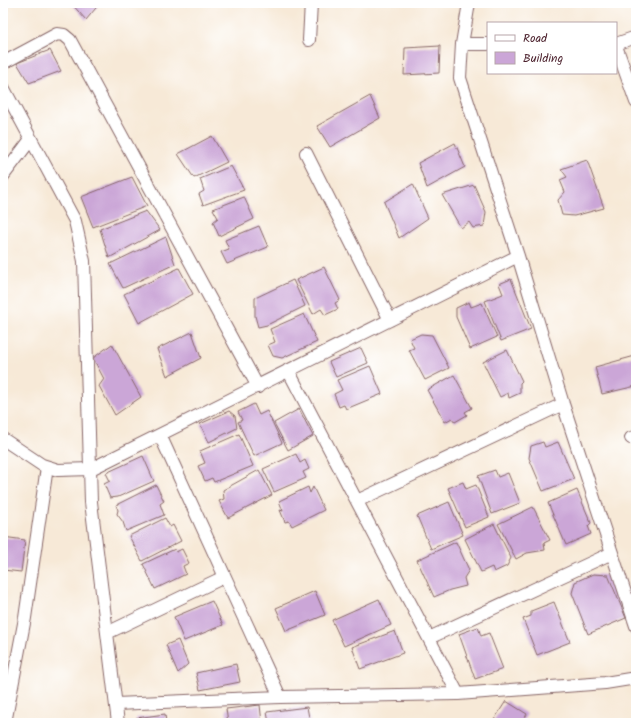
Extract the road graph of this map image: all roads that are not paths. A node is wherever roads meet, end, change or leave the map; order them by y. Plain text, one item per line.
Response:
1 (312, 3) edge
2 (470, 3) edge
3 (636, 37) edge
4 (309, 40) dead end
5 (462, 44) junction
6 (487, 44) edge
7 (617, 45) edge
8 (617, 48) edge
9 (3, 63) edge
10 (3, 87) edge
11 (636, 102) edge
12 (31, 139) junction
13 (306, 153) dead end
14 (3, 176) edge
15 (518, 256) junction
16 (390, 320) junction
17 (288, 370) junction
18 (258, 386) junction
19 (563, 404) junction
20 (160, 435) junction
21 (3, 439) edge
22 (47, 467) junction
23 (91, 469) junction
24 (357, 501) junction
25 (612, 554) junction
26 (224, 577) junction
27 (636, 626) edge
28 (107, 633) junction
29 (429, 638) junction
30 (636, 678) edge
31 (458, 694) junction
32 (280, 697) junction
33 (116, 704) junction
34 (5, 723) edge
35 (118, 723) edge

1 - 4 street
2 - 5 street
3 - 7 street
5 - 6 street
5 - 15 street
8 - 11 street
9 - 18 street
10 - 12 street
12 - 14 street
12 - 23 street
13 - 16 street
15 - 16 street
15 - 19 street
16 - 17 street
17 - 18 street
17 - 24 street
18 - 20 street
19 - 24 street
19 - 25 street
20 - 23 street
20 - 26 street
21 - 22 street
22 - 23 street
22 - 34 street
23 - 28 street
24 - 29 street
25 - 27 street
25 - 29 street
26 - 28 street
26 - 32 street
28 - 33 street
29 - 31 street
30 - 31 street
31 - 32 street
32 - 33 street
33 - 35 street

